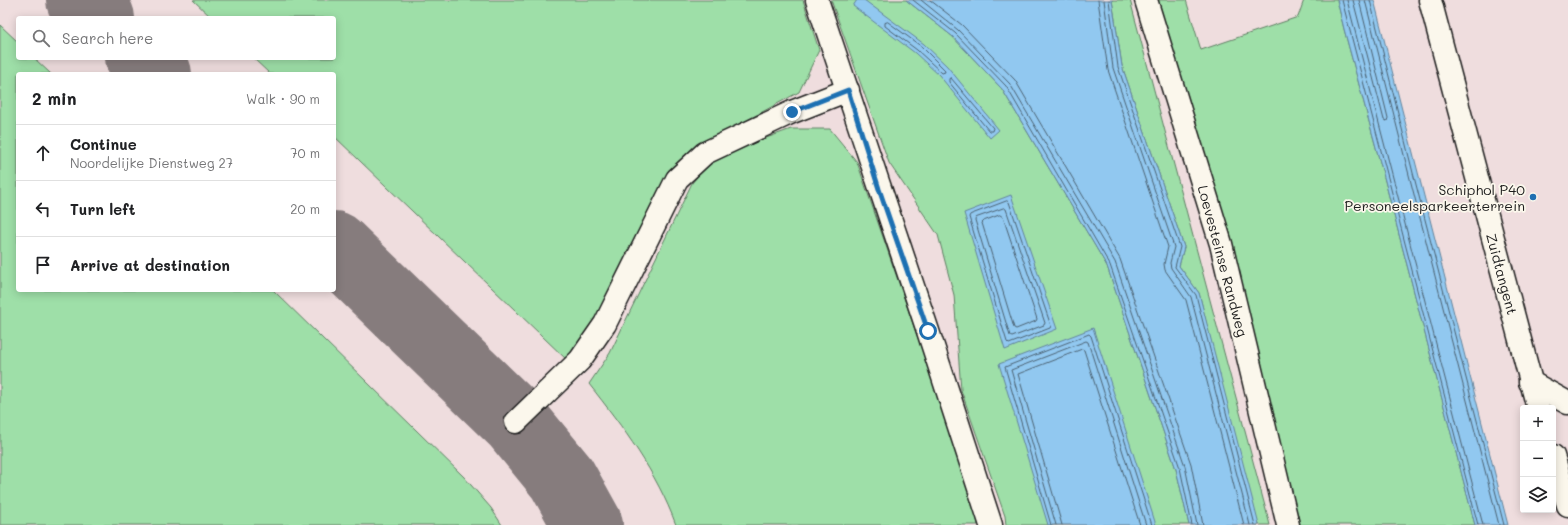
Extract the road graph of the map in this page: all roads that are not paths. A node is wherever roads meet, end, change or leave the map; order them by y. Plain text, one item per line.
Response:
1 (817, 0) edge
2 (1146, 0) edge
3 (1430, 0) edge
4 (848, 90) junction
5 (1530, 382) junction
6 (1568, 403) edge
7 (1537, 405) edge
8 (516, 422) dead end
9 (1556, 466) edge
10 (1568, 505) edge
11 (991, 525) edge
12 (1288, 525) edge

1 - 4 lane
2 - 12 lane, Loevesteinse Randweg
3 - 5 lane, Zuidtangent
4 - 8 lane
4 - 11 lane
5 - 6 lane
5 - 7 lane, Zuidtangent
9 - 10 lane

